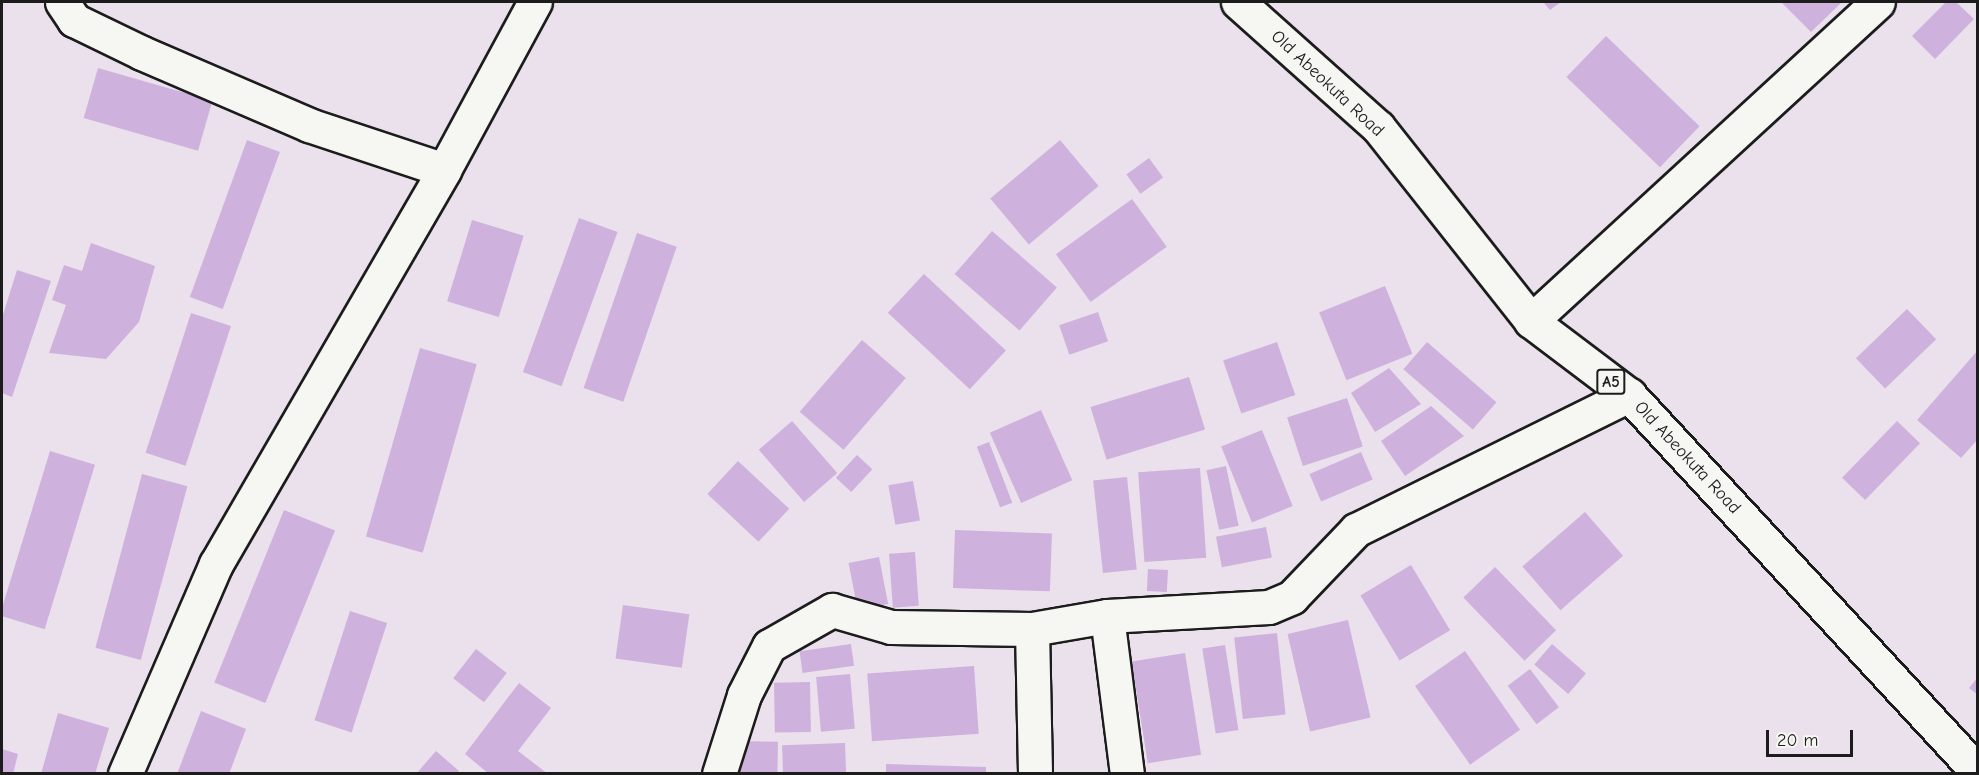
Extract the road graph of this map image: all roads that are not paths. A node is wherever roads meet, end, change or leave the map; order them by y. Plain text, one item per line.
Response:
1 (62, 2) edge
2 (534, 2) edge
3 (1238, 2) edge
4 (1878, 2) edge
5 (444, 170) junction
6 (1531, 321) junction
7 (1629, 395) junction
8 (1107, 616) junction
9 (1032, 629) junction
10 (1975, 765) edge
11 (125, 774) edge
12 (719, 774) edge
13 (1035, 774) edge
14 (1127, 774) edge

1 - 5 main road
2 - 5 main road
3 - 6 main road, Old Abeokuta Road / A5
4 - 6 main road
5 - 11 main road
6 - 7 main road, Old Abeokuta Road / A5
7 - 8 main road
7 - 10 main road, Old Abeokuta Road / A5
8 - 9 main road
8 - 14 main road
9 - 12 main road
9 - 13 main road

